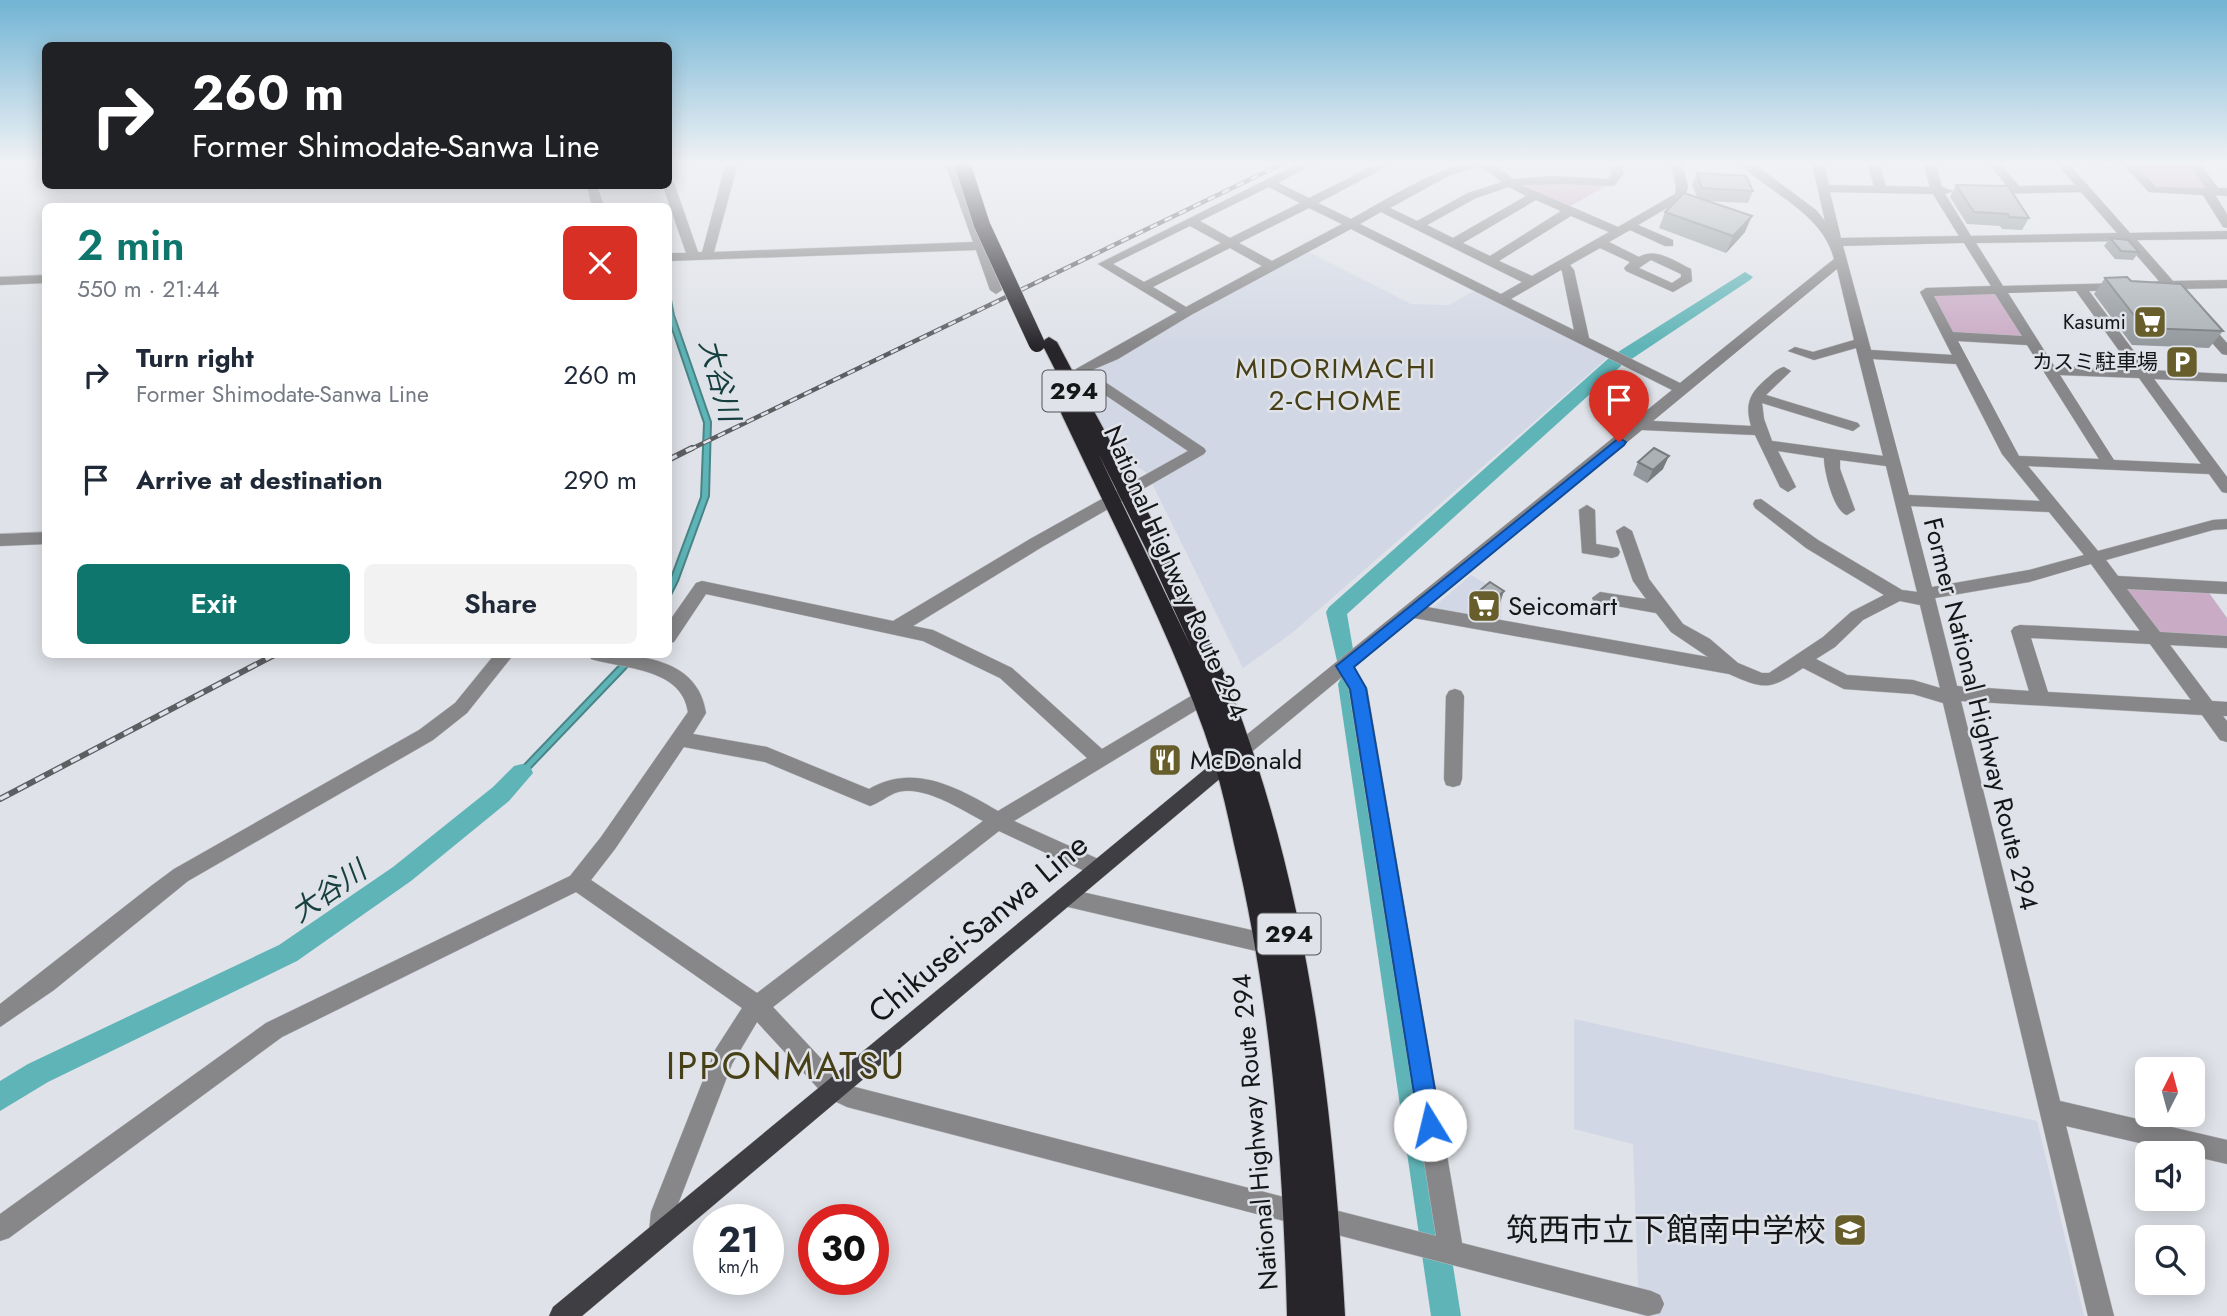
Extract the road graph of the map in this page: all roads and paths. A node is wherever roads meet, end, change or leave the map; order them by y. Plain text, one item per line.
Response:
1 (679, 224) edge
2 (715, 224) edge
3 (972, 224) edge
4 (982, 224) edge
5 (994, 224) edge
6 (1183, 224) edge
7 (1196, 224) edge
8 (1266, 224) edge
9 (1349, 224) joint
10 (1485, 224) edge
11 (1549, 224) edge
12 (1612, 224) edge
13 (1629, 224) edge
14 (1820, 224) edge
15 (1832, 224) edge
16 (1957, 224) edge
17 (2116, 224) edge
18 (1418, 225) edge
19 (1623, 228) junction
20 (2227, 235) edge
21 (2127, 237) junction
22 (1967, 240) junction
23 (1598, 242) junction
24 (1229, 243) junction
25 (1453, 243) junction
26 (1669, 243) dead end
27 (979, 246) junction
28 (1838, 251) junction
29 (707, 255) junction
30 (688, 256) junction
31 (672, 257) edge
32 (1490, 261) junction
33 (1639, 261) dead end
34 (1561, 263) junction
35 (1271, 266) junction
36 (42, 279) edge
37 (0, 281) edge
38 (1531, 281) junction
39 (2227, 284) edge
40 (2169, 285) junction
41 (2079, 287) junction
42 (1144, 288) junction
43 (1998, 289) junction
44 (996, 290) dead end
45 (1500, 300) junction
46 (1186, 312) junction
47 (1950, 336) junction
48 (2031, 341) junction
49 (1583, 342) junction
50 (1043, 343) junction
51 (1864, 348) junction
52 (1795, 351) dead end
53 (2227, 351) edge
54 (1961, 360) junction
55 (2049, 370) junction
56 (1784, 371) dead end
57 (2143, 374) junction
58 (2227, 378) edge
59 (1683, 390) junction
60 (1758, 397) junction
61 (1640, 425) junction
62 (1853, 426) dead end
63 (1764, 438) junction
64 (1832, 454) junction
65 (2014, 461) junction
66 (1892, 462) junction
67 (2109, 464) junction
68 (2213, 469) junction
69 (1788, 487) dead end
70 (2227, 488) edge
71 (1120, 497) junction
72 (1902, 500) junction
73 (1761, 504) dead end
74 (2052, 507) junction
75 (1587, 510) dead end
76 (1847, 510) dead end
77 (2227, 524) edge
78 (1624, 531) dead end
79 (42, 538) edge
80 (0, 540) edge
81 (1612, 552) dead end
82 (2096, 559) junction
83 (2112, 582) junction
84 (2227, 588) edge
85 (1898, 595) junction
86 (1927, 597) junction
87 (1600, 598) dead end
88 (1662, 608) junction
89 (1412, 611) junction
90 (897, 627) junction
91 (672, 631) edge
92 (2153, 638) junction
93 (2227, 642) edge
94 (503, 658) edge
95 (623, 658) edge
96 (1803, 660) junction
97 (649, 662) edge
98 (1344, 666) junction
99 (1732, 668) junction
100 (1455, 696) dead end
101 (1951, 696) junction
102 (1202, 698) junction
103 (2042, 698) junction
104 (2205, 708) junction
105 (2227, 709) edge
106 (2227, 735) edge
107 (679, 739) junction
108 (1233, 757) junction
109 (1102, 760) junction
110 (1453, 779) dead end
111 (999, 820) junction
112 (1098, 868) junction
113 (577, 882) junction
114 (1064, 897) junction
115 (1269, 944) junction
116 (757, 1006) junction
117 (0, 1017) edge
118 (834, 1089) junction
119 (2049, 1110) junction
120 (2227, 1152) edge
121 (1312, 1216) junction
122 (0, 1229) edge
123 (662, 1232) junction
124 (1451, 1252) junction
125 (1651, 1304) dead end
126 (562, 1316) edge
127 (1302, 1316) edge
128 (1330, 1316) edge
129 (2101, 1316) edge

1 - 30 street
2 - 29 street
3 - 27 street
4 - 50 highway, National Highway Route 294 / 294, bridge
5 - 50 highway, National Highway Route 294 / 294
6 - 42 street
7 - 24 street
8 - 24 street
9 - 35 street
9 - 45 street
10 - 25 street
11 - 32 street
12 - 19 street
13 - 19 street
14 - 28 street, Former National Highway Route 294
15 - 28 street
16 - 22 street
17 - 21 street
18 - 25 street
19 - 23 street
19 - 26 street
20 - 21 street
21 - 22 street
21 - 40 street
22 - 28 street
22 - 43 street
23 - 33 street
23 - 34 street
24 - 35 street
24 - 42 street
25 - 32 street
27 - 29 street
27 - 44 street
28 - 51 street, Former National Highway Route 294
28 - 59 street
29 - 30 street
30 - 31 street
32 - 38 street
34 - 38 street
34 - 49 street
35 - 46 street
36 - 37 street
38 - 45 street
39 - 40 street
40 - 41 street
40 - 53 street
41 - 43 street
41 - 57 street
42 - 46 street
43 - 47 street
43 - 48 street
45 - 49 street
46 - 71 street
47 - 48 street
47 - 54 street
48 - 55 street
49 - 59 street
50 - 71 highway, National Highway Route 294 / 294
51 - 52 street
51 - 54 street
51 - 66 street, Former National Highway Route 294
54 - 65 street
55 - 57 street
55 - 67 street
56 - 60 street
57 - 58 street
57 - 68 street
59 - 61 street
60 - 62 street
60 - 63 street
61 - 63 street
61 - 89 street
63 - 64 street
63 - 69 street
64 - 66 street
64 - 76 street
65 - 67 street
65 - 74 street
66 - 72 street, Former National Highway Route 294
67 - 68 street
68 - 70 street
71 - 90 street
71 - 102 highway, National Highway Route 294 / 294
71 - 108 highway, National Highway Route 294 / 294
72 - 74 street
72 - 86 street, Former National Highway Route 294
73 - 85 street
74 - 82 street
75 - 81 street
77 - 82 street
78 - 88 street
79 - 80 street
82 - 83 street
82 - 86 street
83 - 84 street
83 - 92 street
85 - 86 street
85 - 96 street
86 - 101 street, Former National Highway Route 294
87 - 88 street
88 - 99 street
89 - 98 street
89 - 99 street
90 - 91 street
90 - 109 street
92 - 93 street
92 - 103 street
92 - 104 street
94 - 117 street
95 - 97 street
96 - 99 street
96 - 101 street
97 - 107 street
98 - 108 street
98 - 124 street
100 - 110 street
101 - 103 street
101 - 119 street, Former National Highway Route 294
102 - 108 highway, National Highway Route 294 / 294
102 - 109 street
103 - 104 street
104 - 105 street
104 - 106 street
107 - 111 street
107 - 113 street
108 - 112 main road, Chikusei-Sanwa Line
108 - 115 highway, National Highway Route 294 / 294
108 - 121 highway, National Highway Route 294 / 294
109 - 111 street
111 - 112 street
111 - 116 street
112 - 114 main road, Chikusei-Sanwa Line
113 - 116 street
113 - 122 street
114 - 115 street
114 - 118 main road, Chikusei-Sanwa Line
115 - 121 highway, National Highway Route 294 / 294
116 - 118 street
116 - 123 street
118 - 121 street
118 - 123 main road, Chikusei-Sanwa Line
119 - 120 street
119 - 129 street, Former National Highway Route 294
121 - 124 street
121 - 127 highway, National Highway Route 294 / 294
121 - 128 highway, National Highway Route 294 / 294
123 - 126 main road, Chikusei-Sanwa Line
124 - 125 street

